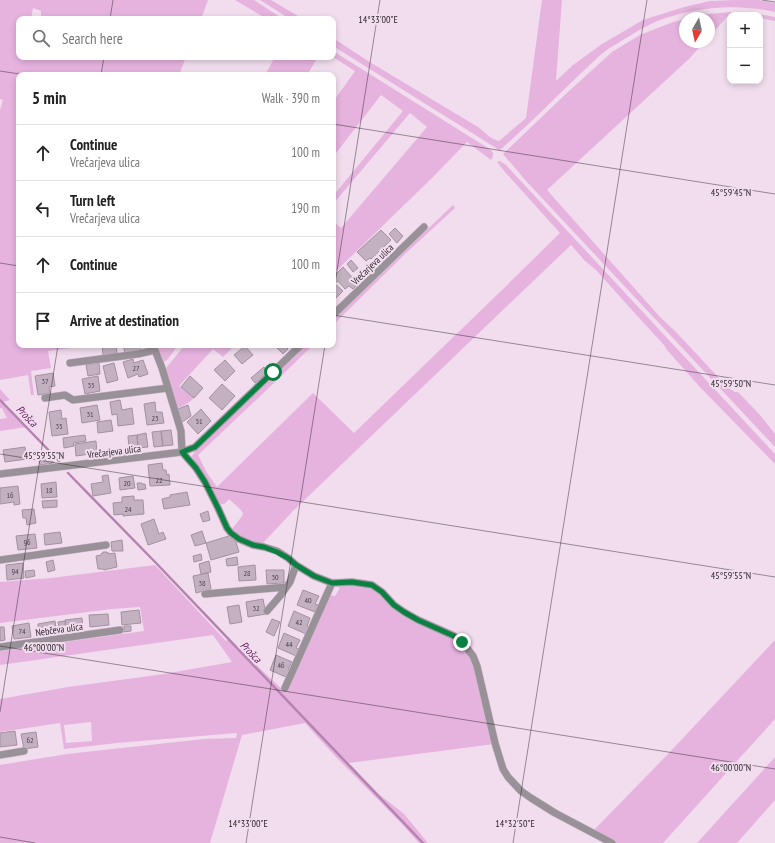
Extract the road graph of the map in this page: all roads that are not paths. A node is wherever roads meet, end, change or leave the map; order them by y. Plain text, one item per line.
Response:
1 (424, 228) dead end
2 (336, 312) edge
3 (154, 348) edge
4 (298, 348) edge
5 (70, 363) dead end
6 (168, 388) junction
7 (45, 398) dead end
8 (182, 452) junction
9 (0, 474) edge
10 (106, 545) dead end
11 (0, 560) edge
12 (296, 565) junction
13 (332, 583) junction
14 (286, 587) junction
15 (205, 594) dead end
16 (267, 611) dead end
17 (120, 630) dead end
18 (0, 647) edge
19 (285, 688) dead end
20 (24, 751) dead end
21 (0, 755) edge
22 (612, 843) edge

1 - 2 street, Vrečarjeva ulica
3 - 5 street
3 - 6 street
4 - 8 street, Vrečarjeva ulica
6 - 7 street
6 - 8 street
8 - 9 street, Vrečarjeva ulica
8 - 12 street
10 - 11 street
12 - 13 street
12 - 14 street
13 - 19 street
13 - 22 street
14 - 15 street
14 - 16 street
17 - 18 street, Nebčeva ulica
20 - 21 street

